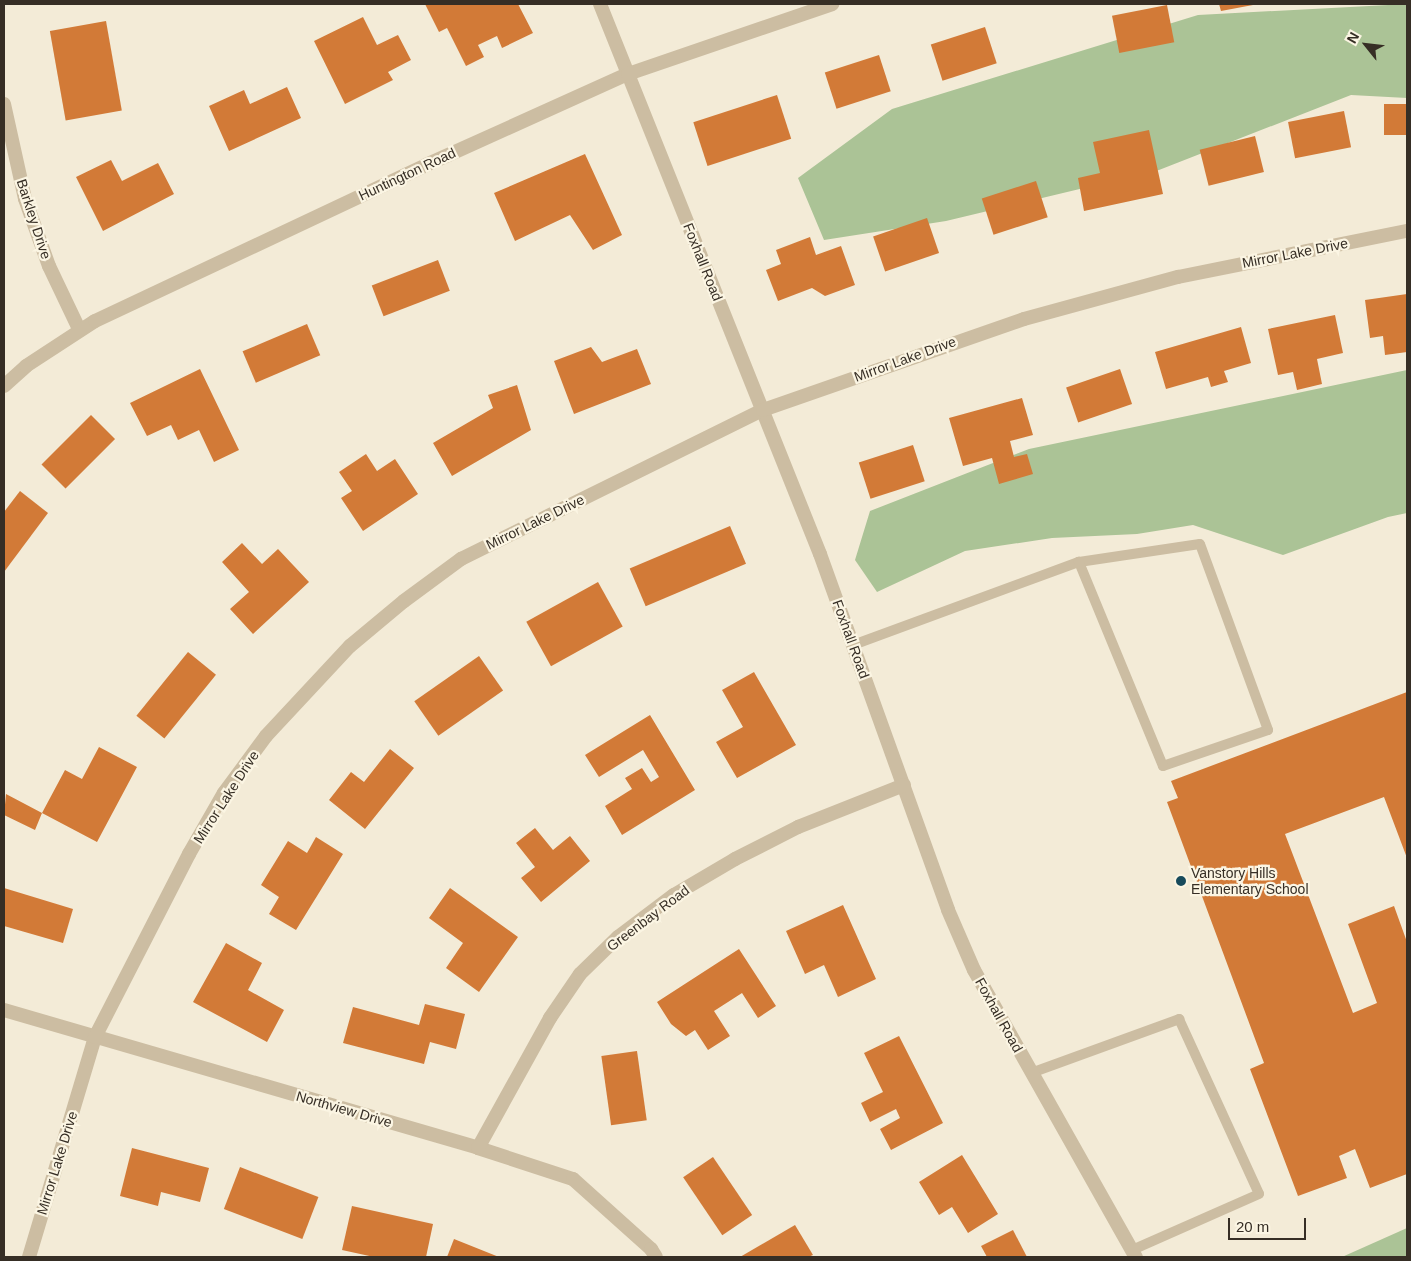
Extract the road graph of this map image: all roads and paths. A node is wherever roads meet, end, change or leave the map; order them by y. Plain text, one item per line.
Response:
1 (600, 4) edge
2 (832, 4) edge
3 (628, 74) junction
4 (4, 104) edge
5 (1407, 231) edge
6 (79, 329) junction
7 (4, 386) edge
8 (763, 410) junction
9 (1079, 562) junction
10 (853, 645) junction
11 (904, 785) junction
12 (4, 1010) edge
13 (95, 1037) junction
14 (1031, 1073) junction
15 (478, 1148) junction
16 (1134, 1253) edge
17 (28, 1257) edge
18 (656, 1257) edge

1 - 3 street, Foxhall Road
2 - 3 street, Huntington Road
3 - 6 street, Huntington Road
3 - 8 street, Foxhall Road
4 - 6 street, Barkley Drive
5 - 8 street, Mirror Lake Drive
6 - 7 street, Huntington Road
8 - 10 street, Foxhall Road
8 - 13 street, Mirror Lake Drive
9 - 9 lane
9 - 10 lane
10 - 11 street, Foxhall Road
11 - 14 street, Foxhall Road
11 - 15 street, Greenbay Road
12 - 13 street, Northview Drive
13 - 15 street, Northview Drive
13 - 17 street, Mirror Lake Drive
14 - 16 street, Foxhall Road
14 - 16 lane
15 - 18 street, Northview Drive

